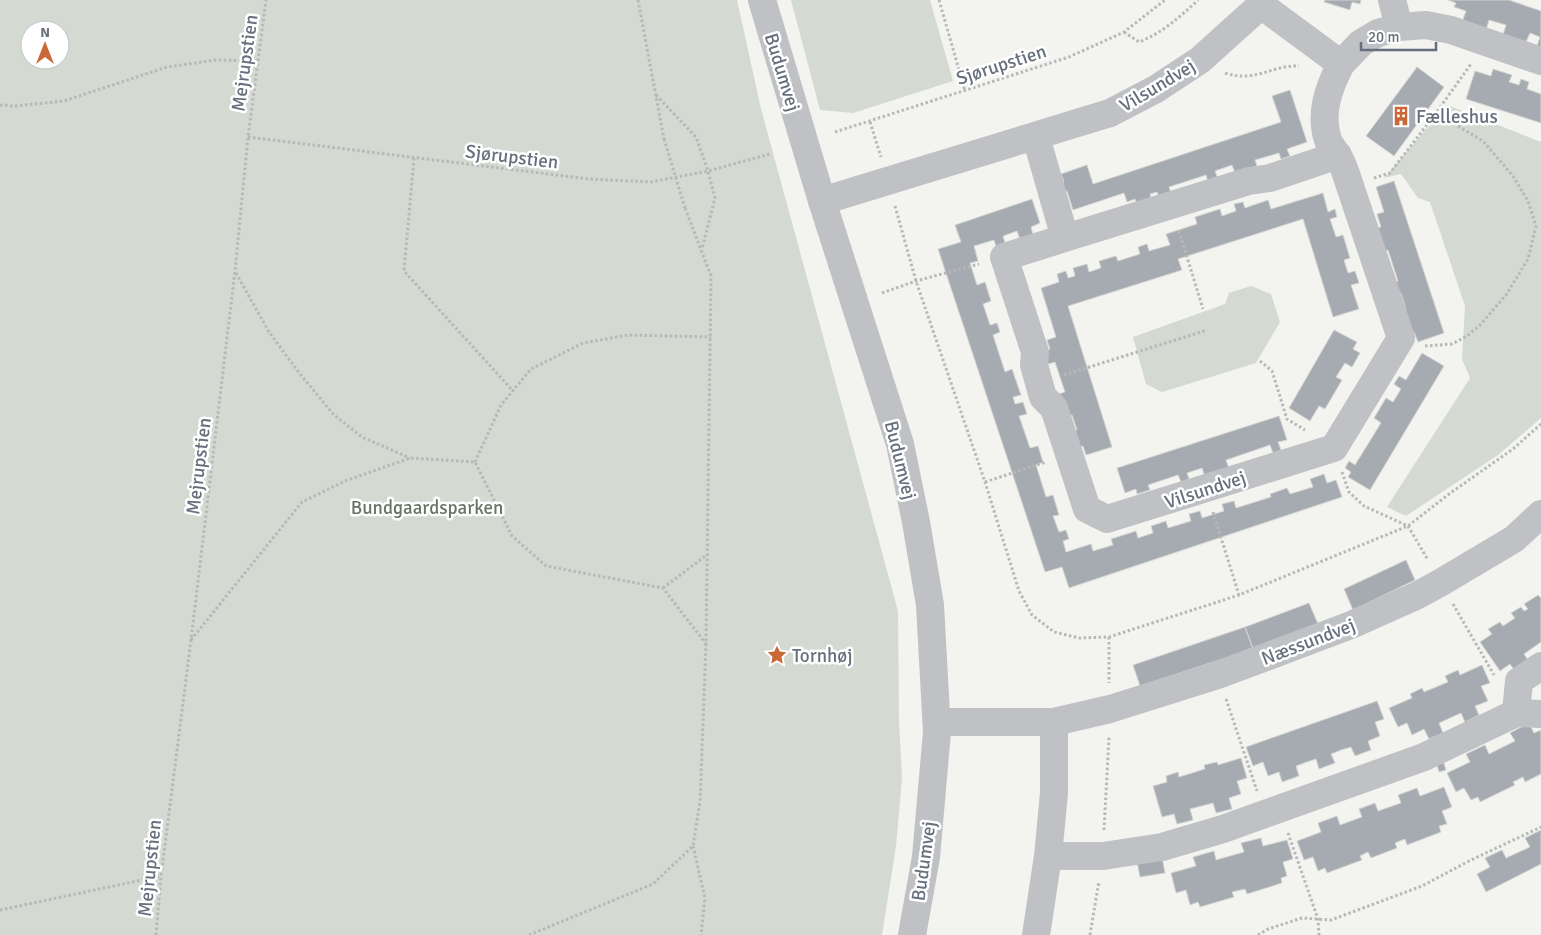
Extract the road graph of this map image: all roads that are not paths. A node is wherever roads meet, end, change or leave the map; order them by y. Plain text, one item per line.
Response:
1 (762, 0) edge
2 (1392, 0) edge
3 (1262, 3) edge
4 (1399, 27) junction
5 (1541, 61) edge
6 (1336, 74) junction
7 (1036, 137) junction
8 (1338, 156) junction
9 (822, 201) junction
10 (1066, 238) junction
11 (1541, 514) edge
12 (1541, 666) edge
13 (1528, 713) edge
14 (938, 722) junction
15 (1054, 722) junction
16 (1048, 856) junction
17 (912, 935) edge
18 (1036, 935) edge

1 - 9 street, Budumvej
2 - 4 street
3 - 6 street, Vilsundvej
3 - 7 street, Vilsundvej
4 - 5 street
4 - 6 street
6 - 8 street
7 - 9 street, Vilsundvej
7 - 10 street
8 - 10 street
8 - 10 street, Vilsundvej
9 - 14 street, Budumvej
11 - 15 street, Næssundvej
12 - 13 street
13 - 16 street
14 - 15 street, Næssundvej
14 - 17 street, Budumvej
15 - 16 street
16 - 18 street

